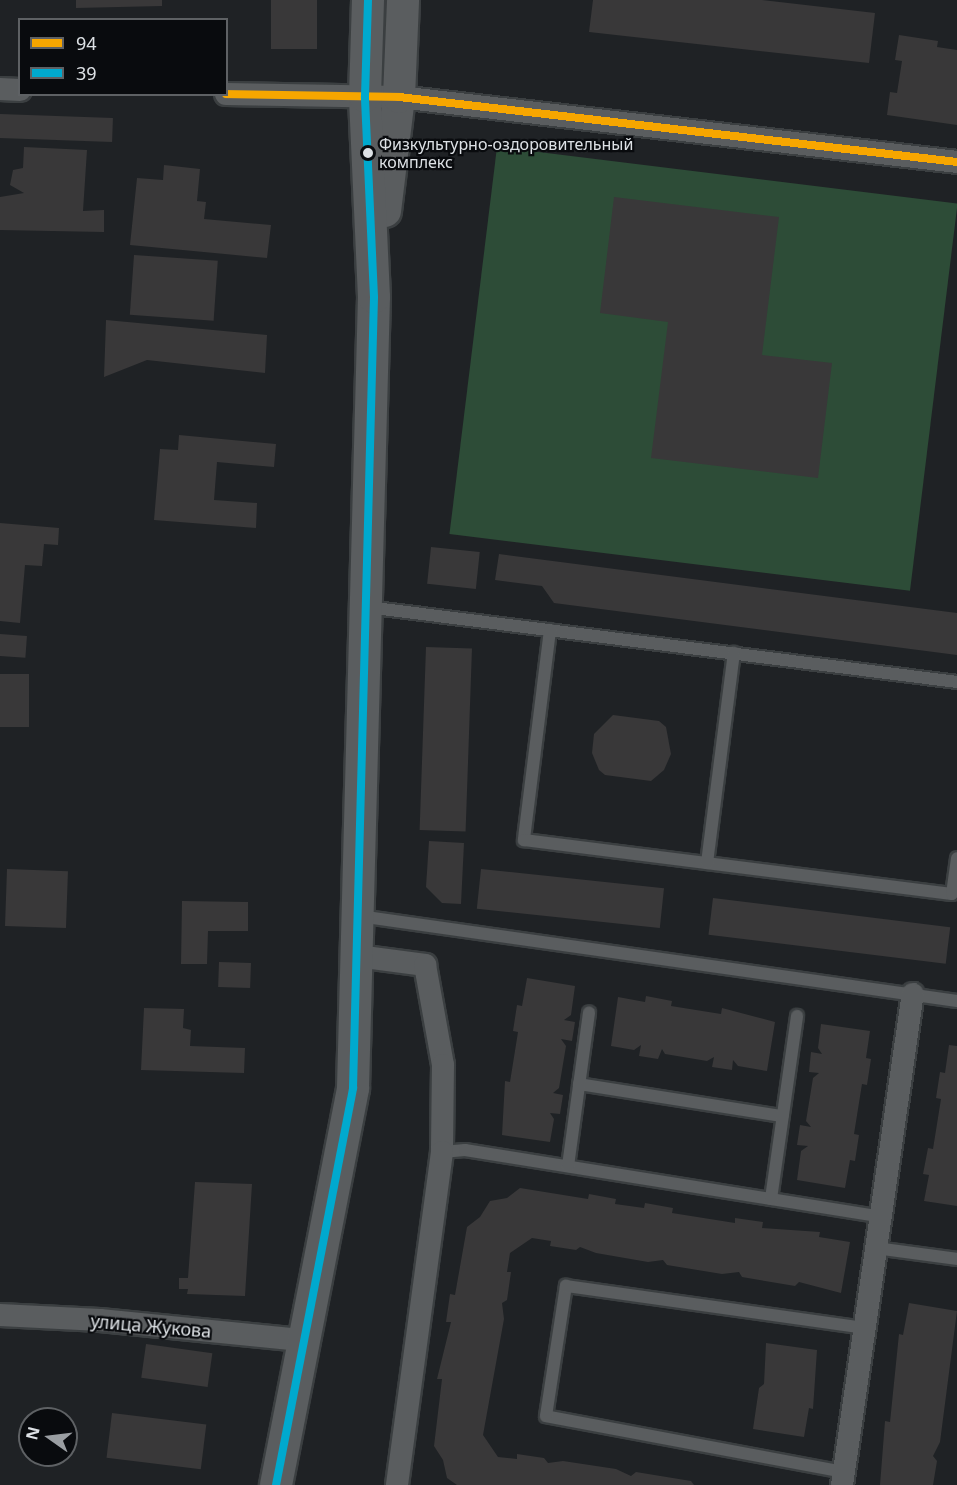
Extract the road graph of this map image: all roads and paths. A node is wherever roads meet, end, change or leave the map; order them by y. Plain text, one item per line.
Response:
1 (368, 0) edge
2 (403, 0) edge
3 (0, 89) edge
4 (18, 90) edge
5 (228, 94) edge
6 (365, 96) junction
7 (399, 97) junction
8 (957, 162) edge
9 (374, 297) junction
10 (366, 606) junction
11 (550, 630) junction
12 (734, 653) junction
13 (957, 682) edge
14 (957, 858) edge
15 (708, 863) junction
16 (358, 916) junction
17 (357, 956) junction
18 (913, 994) junction
19 (957, 1001) edge
20 (589, 1012) dead end
21 (796, 1016) dead end
22 (579, 1084) junction
23 (783, 1116) junction
24 (442, 1152) junction
25 (568, 1166) junction
26 (771, 1199) junction
27 (881, 1216) junction
28 (876, 1248) junction
29 (957, 1259) edge
30 (0, 1316) edge
31 (865, 1328) junction
32 (301, 1340) junction
33 (843, 1479) edge
34 (276, 1485) edge
35 (397, 1485) edge

1 - 6 street
2 - 7 street
3 - 4 street
5 - 6 street
6 - 7 street
6 - 9 street
7 - 8 street
7 - 9 street
9 - 10 street
10 - 11 lane
10 - 16 street
11 - 12 lane
11 - 15 lane
12 - 13 lane
12 - 15 lane
14 - 15 lane
16 - 17 street
16 - 18 lane
17 - 24 street
17 - 32 street
18 - 19 lane
18 - 27 street
20 - 22 lane
21 - 23 lane
22 - 23 lane
22 - 25 lane
23 - 26 lane
24 - 25 lane
24 - 35 street
25 - 26 lane
26 - 27 lane
27 - 28 street
28 - 29 lane
28 - 31 street
30 - 32 street, улица Жукова
31 - 33 street
31 - 33 lane
32 - 34 street

